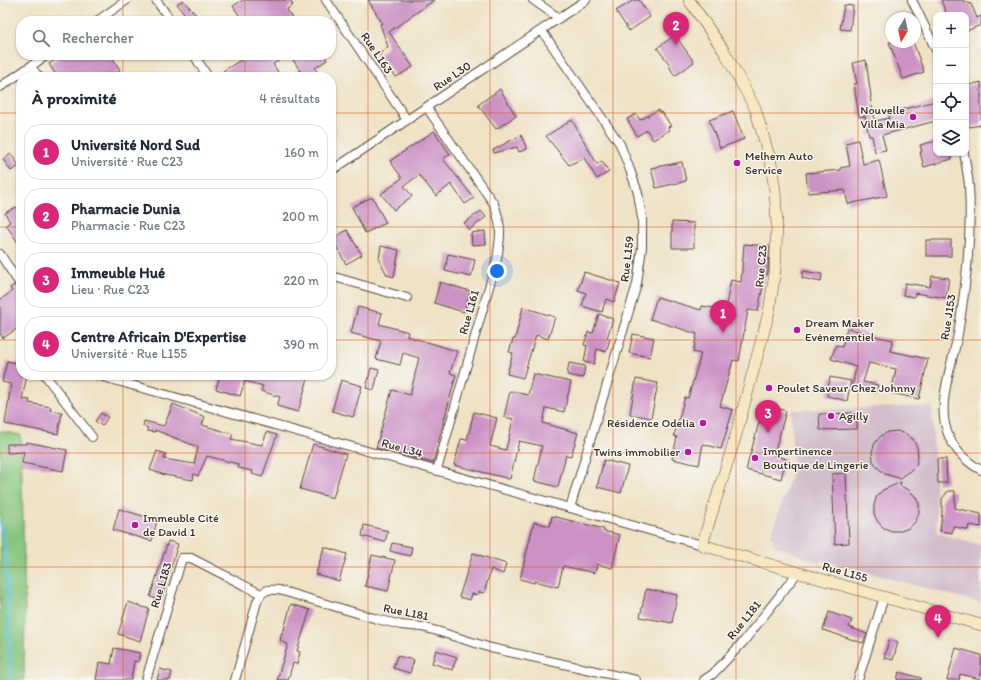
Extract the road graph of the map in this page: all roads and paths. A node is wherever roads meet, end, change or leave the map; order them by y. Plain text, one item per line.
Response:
1 (128, 0) edge
2 (156, 0) edge
3 (326, 0) edge
4 (533, 0) edge
5 (586, 0) edge
6 (690, 0) edge
7 (912, 0) edge
8 (104, 16) edge
9 (167, 16) edge
10 (559, 18) junction
11 (542, 31) junction
12 (935, 48) edge
13 (40, 60) edge
14 (197, 60) edge
15 (31, 67) junction
16 (23, 72) edge
17 (35, 72) edge
18 (205, 72) edge
19 (16, 77) edge
20 (0, 87) edge
21 (427, 108) junction
22 (407, 120) junction
23 (964, 156) edge
24 (336, 168) edge
25 (0, 254) edge
26 (336, 277) edge
27 (16, 278) edge
28 (407, 298) dead end
29 (49, 380) edge
30 (114, 380) edge
31 (92, 437) dead end
32 (437, 470) junction
33 (981, 470) edge
34 (570, 508) junction
35 (702, 545) junction
36 (798, 572) junction
37 (261, 594) junction
38 (884, 597) junction
39 (981, 625) edge
40 (146, 680) edge
41 (235, 680) edge
42 (636, 680) edge
43 (704, 680) edge
44 (858, 680) edge

1 - 8 street
2 - 9 street
3 - 22 street, Rue L163
4 - 10 street
5 - 10 street, Rue L30
6 - 35 street, Rue C23
7 - 12 street
10 - 11 street, Rue L30
11 - 21 street, Rue L30
11 - 34 street, Rue L159
13 - 15 street
14 - 18 street
15 - 16 street
15 - 17 street
19 - 20 street
21 - 22 street, Rue L30
21 - 32 street, Rue L161
22 - 24 street, Rue L30
23 - 33 street, Rue J153
25 - 27 street
26 - 28 street
29 - 31 street
30 - 32 street, Rue L34
32 - 34 street, Rue L34
34 - 35 street, Rue L34
35 - 36 street, Rue L155
36 - 38 street, Rue L155
36 - 43 street, Rue L181
37 - 40 street, Rue L183
37 - 41 street
37 - 42 street, Rue L181
38 - 39 street, Rue L155
38 - 44 street

